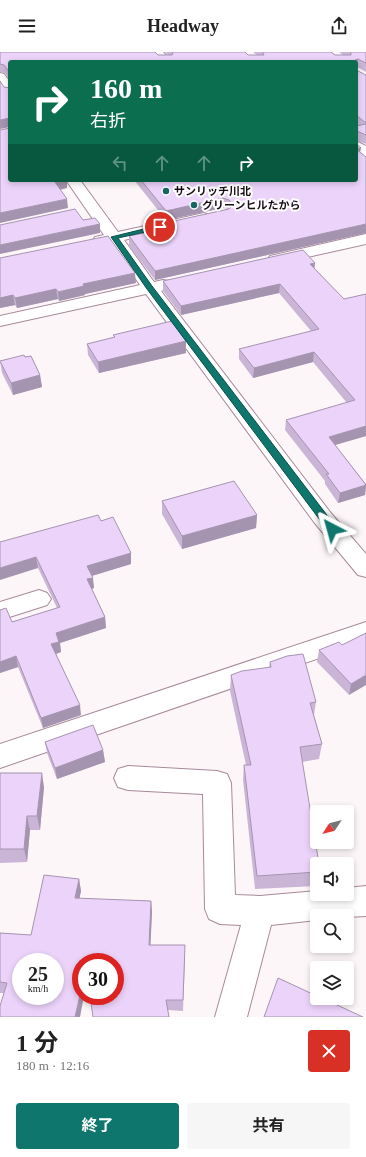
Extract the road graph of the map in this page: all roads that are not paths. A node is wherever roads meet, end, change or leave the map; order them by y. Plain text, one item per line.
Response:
1 (156, 52) edge
2 (164, 60) edge
3 (0, 77) edge
4 (8, 88) edge
5 (358, 147) edge
6 (366, 153) edge
7 (74, 182) edge
8 (94, 209) junction
9 (78, 212) edge
10 (215, 215) edge
11 (114, 237) junction
12 (366, 239) edge
13 (83, 243) edge
14 (258, 264) edge
15 (181, 281) edge
16 (150, 288) junction
17 (0, 321) edge
18 (366, 569) edge
19 (39, 599) dead end
20 (0, 611) edge
21 (366, 632) edge
22 (0, 756) edge
23 (128, 778) dead end
24 (366, 901) edge
25 (260, 911) junction
26 (231, 1017) edge

1 - 2 street
3 - 4 street
5 - 6 street
7 - 8 street
8 - 9 street
8 - 11 street
10 - 11 street
11 - 13 street
11 - 16 street
12 - 14 street
15 - 16 street
16 - 17 street
16 - 18 street
19 - 20 street
21 - 22 street
23 - 25 street
24 - 25 street
25 - 26 street

